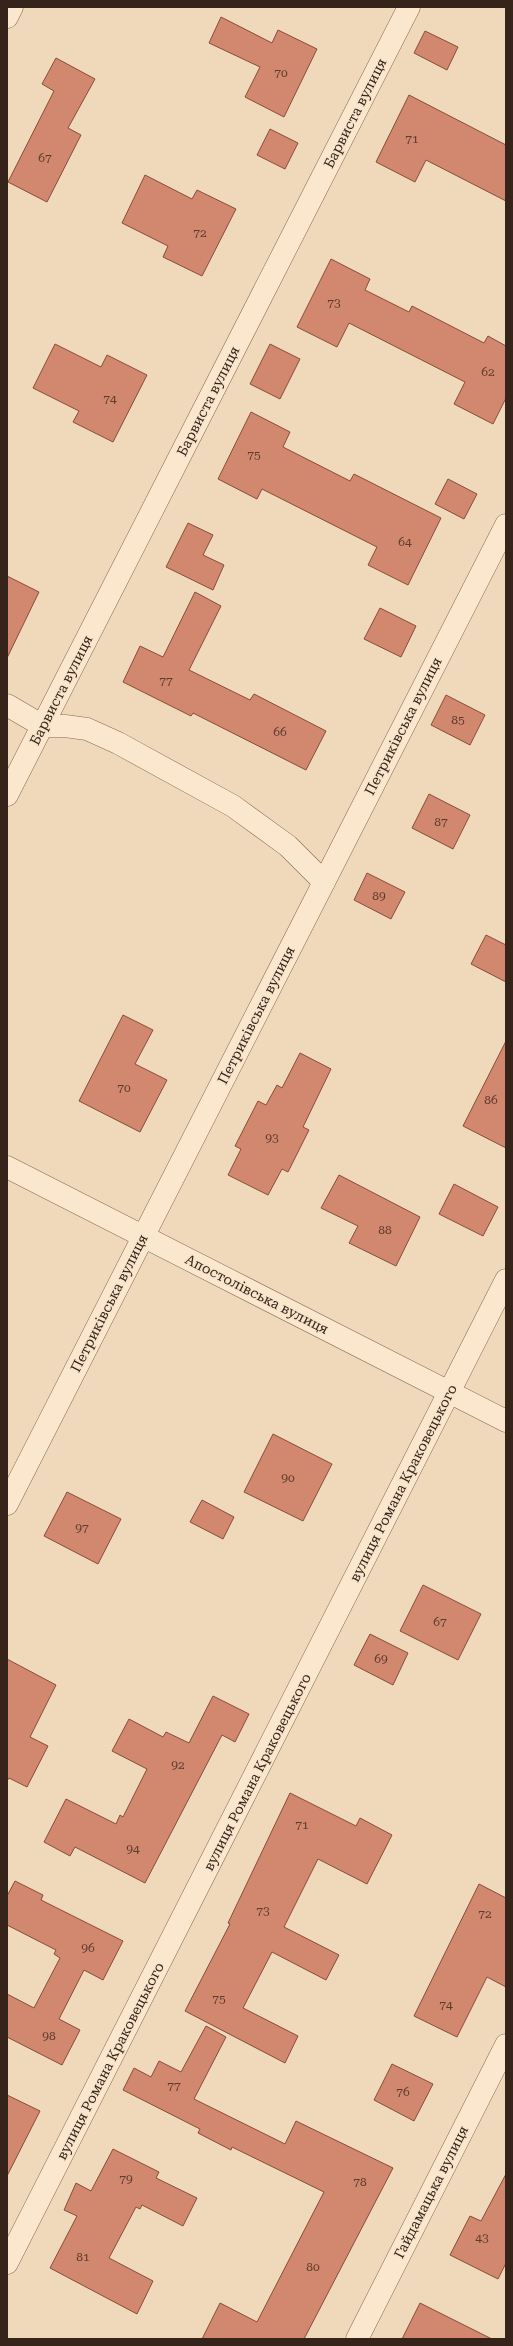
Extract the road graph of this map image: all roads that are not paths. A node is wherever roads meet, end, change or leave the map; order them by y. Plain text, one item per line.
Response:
1 (12, 7) edge
2 (409, 7) edge
3 (7, 16) edge
4 (506, 525) edge
5 (7, 705) edge
6 (43, 726) junction
7 (7, 796) edge
8 (324, 882) junction
9 (7, 1167) edge
10 (144, 1236) junction
11 (506, 1280) edge
12 (450, 1392) junction
13 (506, 1420) edge
14 (7, 1504) edge
15 (506, 2045) edge
16 (7, 2263) edge
17 (357, 2339) edge

1 - 3 street
2 - 6 street, Барвиста вулиця
4 - 8 street, Петриківська вулиця
5 - 6 street
6 - 7 street, Барвиста вулиця
6 - 8 street
8 - 10 street, Петриківська вулиця
9 - 10 street, Апостолівська вулиця
10 - 12 street, Апостолівська вулиця
10 - 14 street, Петриківська вулиця
11 - 12 street, вулиця Романа Краковецького
12 - 13 street, Апостолівська вулиця
12 - 16 street, вулиця Романа Краковецького
15 - 17 street, Гайдамацька вулиця

